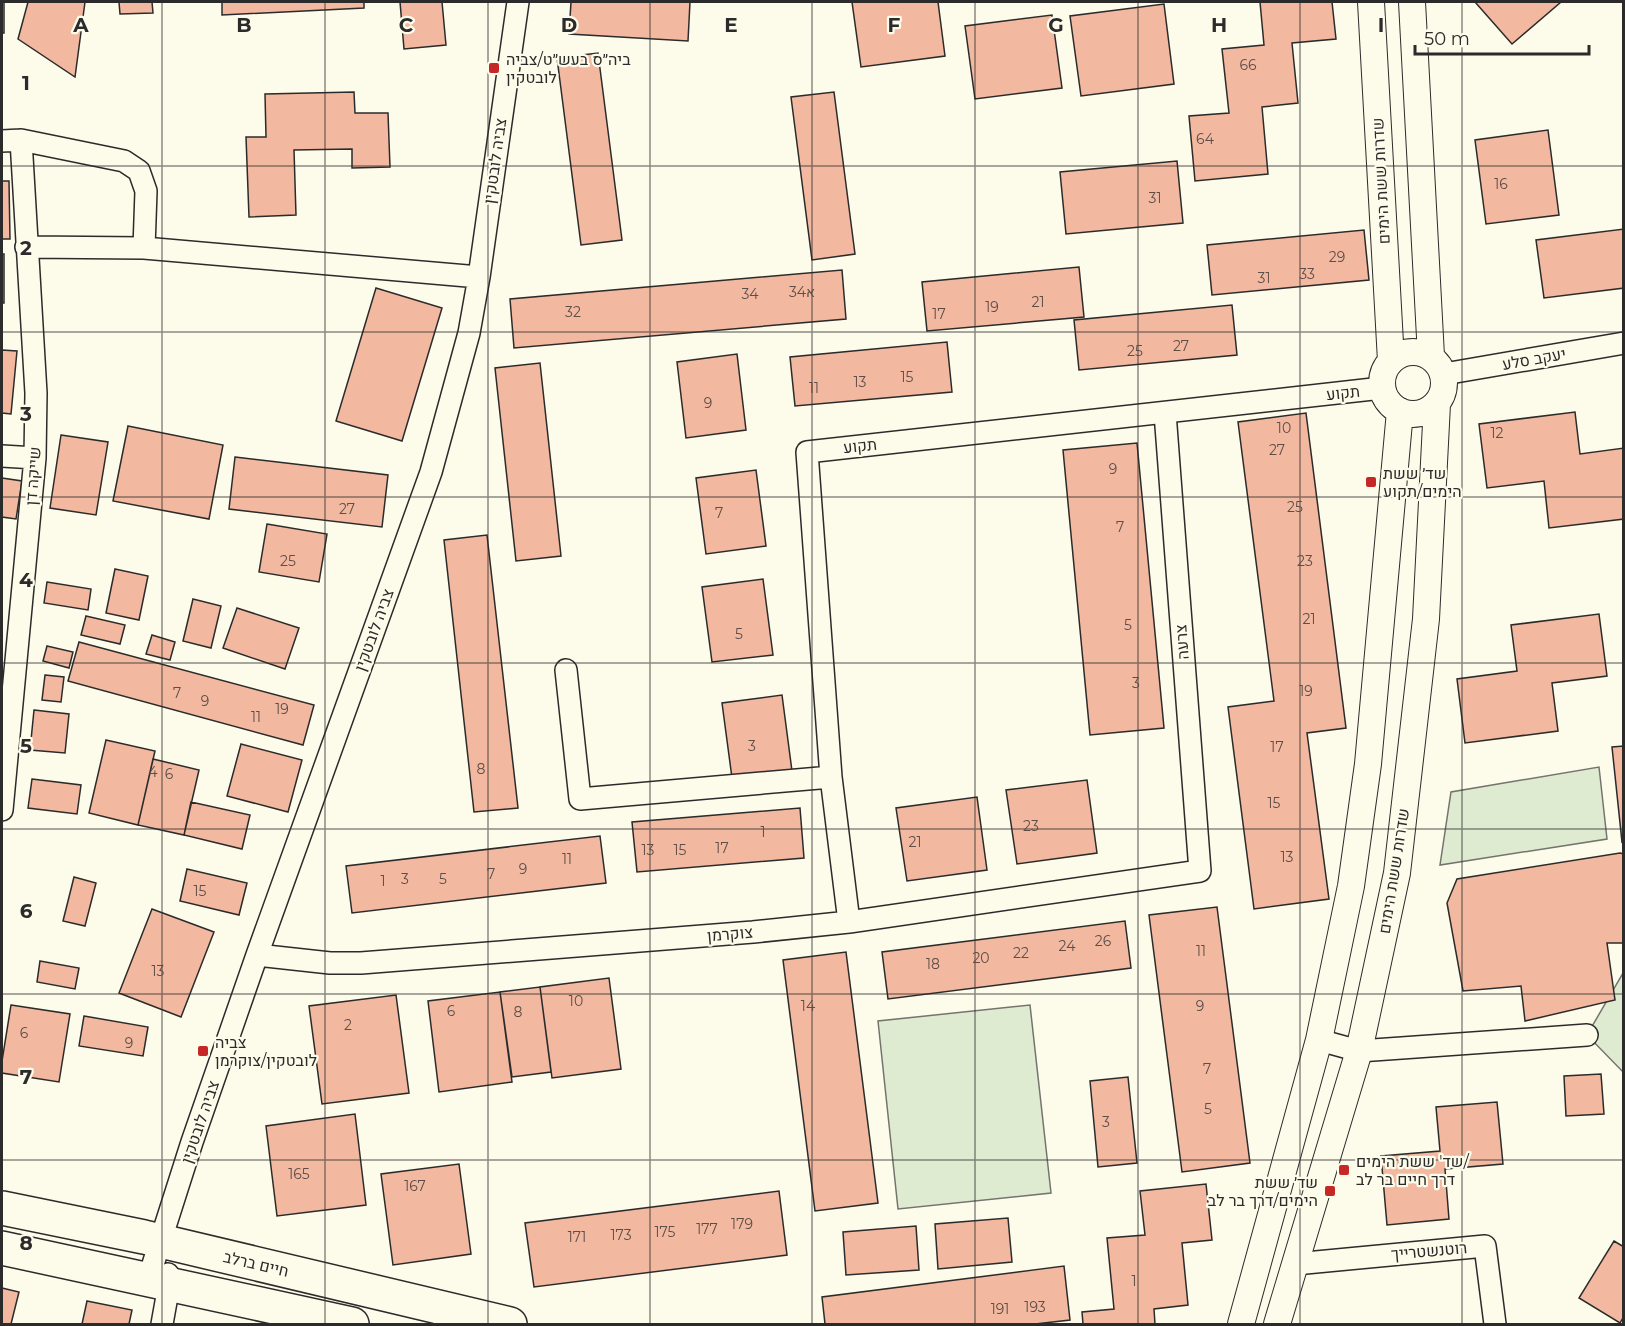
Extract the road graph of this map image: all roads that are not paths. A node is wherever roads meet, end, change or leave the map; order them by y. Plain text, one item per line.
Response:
1 (518, 2) edge
2 (1371, 2) edge
3 (1412, 2) edge
4 (11, 140) edge
5 (26, 247) junction
6 (144, 248) junction
7 (479, 277) junction
8 (1623, 343) edge
9 (1391, 361) junction
10 (1438, 365) junction
11 (1382, 388) junction
12 (1437, 404) junction
13 (1400, 411) junction
14 (1165, 413) junction
15 (2, 456) edge
16 (35, 458) junction
17 (566, 670) dead end
18 (831, 777) junction
19 (3, 789) edge
20 (2, 810) edge
21 (1200, 871) joint
22 (849, 922) junction
23 (257, 955) junction
24 (1587, 1035) dead end
25 (1319, 1040) junction
26 (1359, 1051) junction
27 (2, 1208) edge
28 (161, 1241) junction
29 (2, 1248) edge
30 (1295, 1264) junction
31 (159, 1282) junction
32 (162, 1324) edge
33 (352, 1324) edge
34 (510, 1324) edge
35 (1241, 1324) edge
36 (1277, 1324) edge
37 (1495, 1324) edge

1 - 7 street, צביה לובטקין
2 - 9 street, שדרות ששת הימים
3 - 10 street
4 - 5 street, שייקה דן
4 - 6 street
5 - 6 street
5 - 16 street, שייקה דן
6 - 7 street
7 - 23 street, צביה לובטקין
8 - 10 street, יעקב סלע
9 - 10 street
9 - 11 street
10 - 12 street
11 - 13 street
11 - 14 street, תקוע
12 - 13 street
12 - 26 street, שדרות ששת הימים
13 - 25 street
14 - 18 street, תקוע
14 - 21 street, צרעה
15 - 16 street
16 - 19 street, שייקה דן
17 - 18 street
18 - 22 street, תקוע
19 - 20 street, שייקה דן
21 - 22 street, צוקרמן
22 - 23 street, צוקרמן
23 - 28 street, צביה לובטקין
24 - 26 street
25 - 26 street
25 - 35 street
26 - 30 street, שדרות ששת הימים
27 - 28 main road, חיים ברלב
28 - 31 street, צביה לובטקין
28 - 34 main road, חיים ברלב
29 - 31 main road
30 - 36 street, שדרות ששת הימים
30 - 37 street, רוטנשטרייך
31 - 32 street, צביה לובטקין
31 - 33 main road

